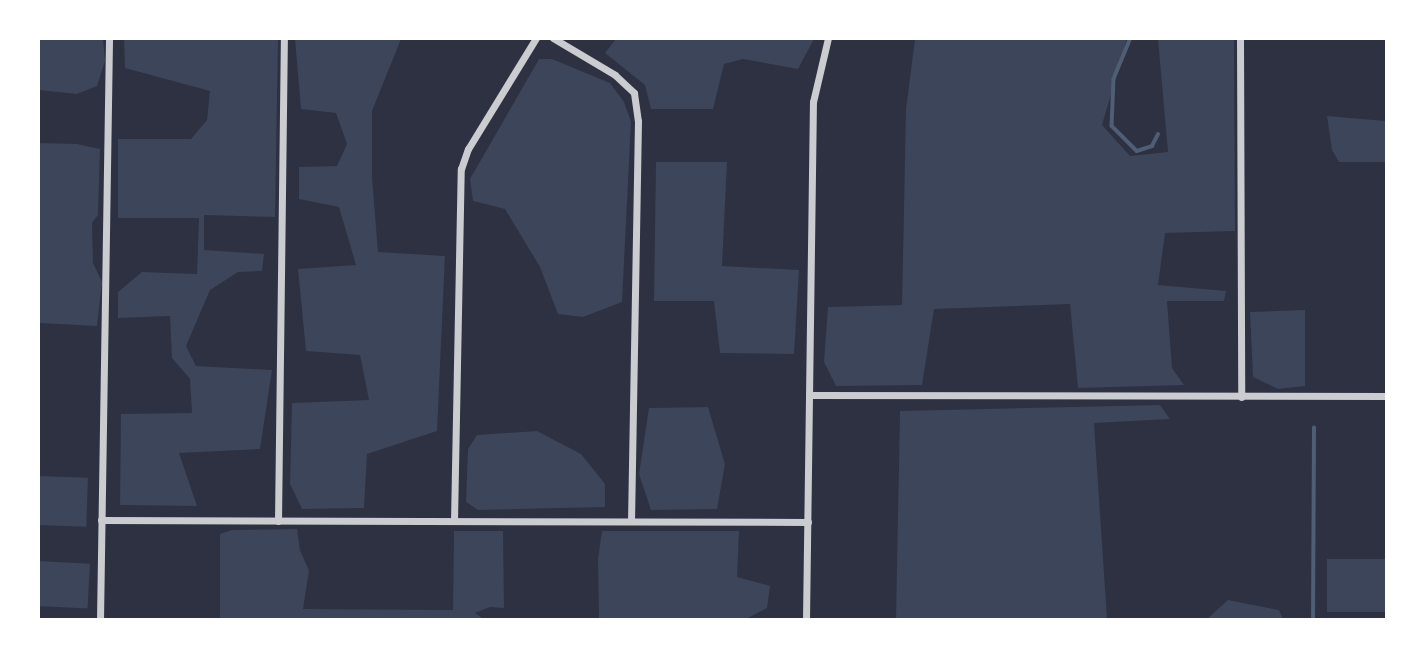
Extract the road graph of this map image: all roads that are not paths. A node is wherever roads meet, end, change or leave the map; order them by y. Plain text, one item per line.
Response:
1 (109, 38) edge
2 (284, 38) edge
3 (536, 38) edge
4 (553, 38) edge
5 (828, 38) edge
6 (1240, 38) edge
7 (809, 395) junction
8 (1387, 396) edge
9 (1241, 397) junction
10 (102, 520) junction
11 (278, 520) junction
12 (454, 520) junction
13 (631, 521) junction
14 (808, 522) junction
15 (100, 620) edge
16 (806, 620) edge

1 - 10 street
2 - 11 street
3 - 12 street
4 - 13 street
5 - 7 street
6 - 9 street
7 - 9 street
7 - 14 street
8 - 9 street
10 - 11 street
10 - 15 street
11 - 12 street
12 - 13 street
13 - 14 street
14 - 16 street

